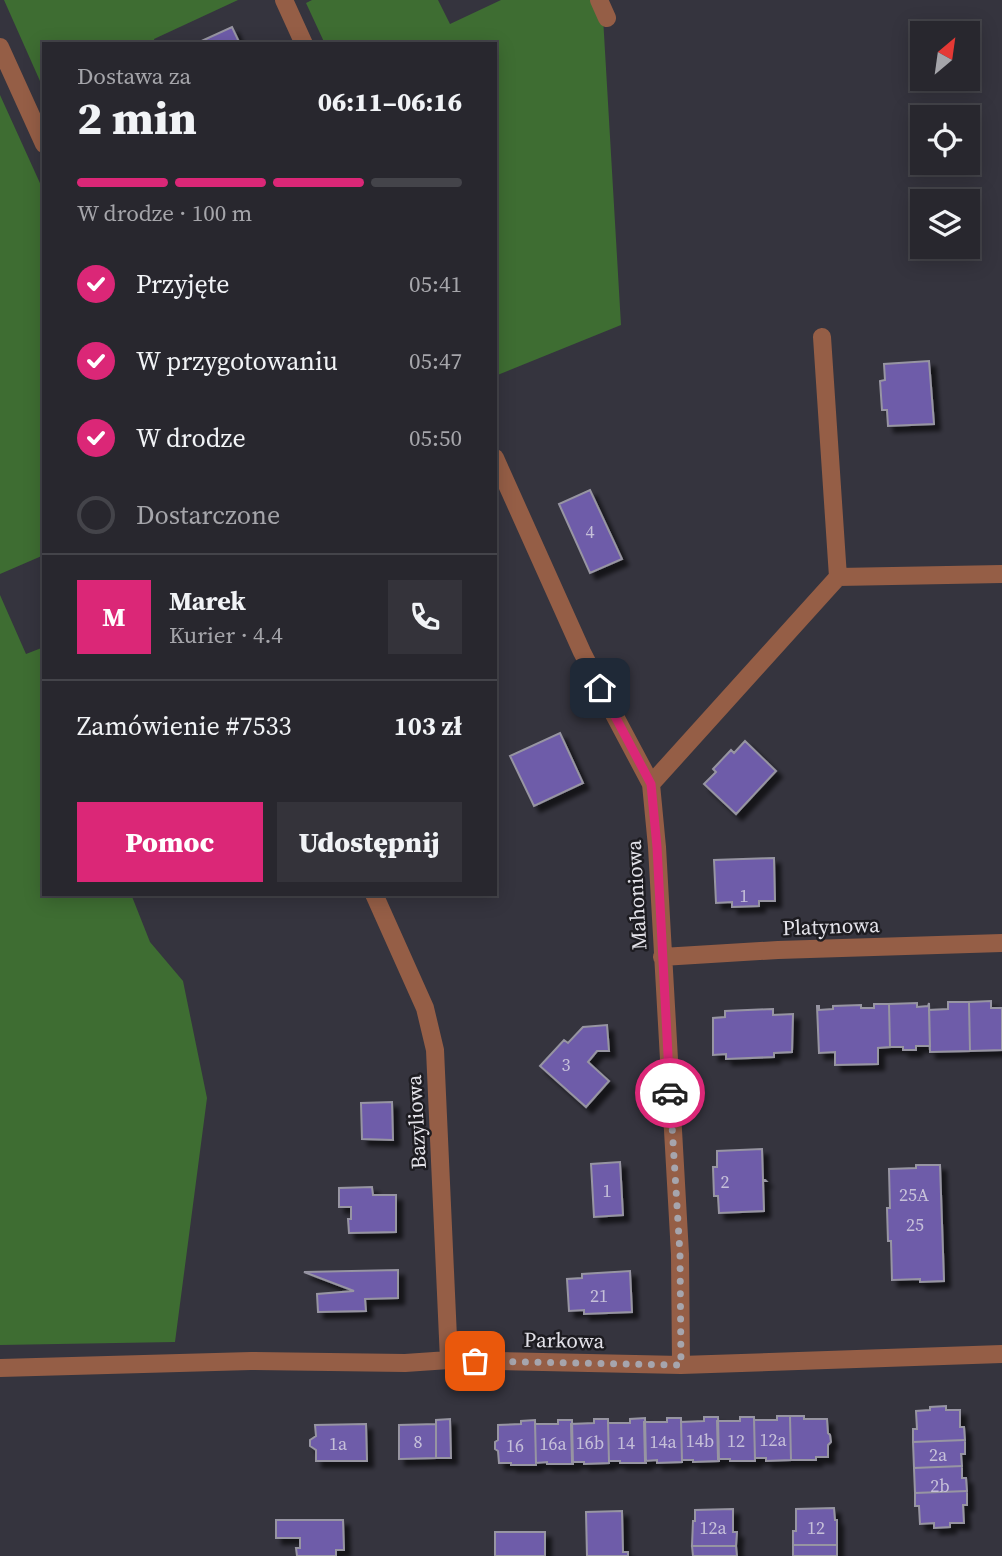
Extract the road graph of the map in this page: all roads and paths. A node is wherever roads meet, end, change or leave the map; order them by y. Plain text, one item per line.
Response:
1 (284, 0) edge
2 (599, 0) edge
3 (607, 18) dead end
4 (303, 42) edge
5 (0, 47) edge
6 (42, 140) edge
7 (822, 337) dead end
8 (497, 462) edge
9 (1002, 574) edge
10 (838, 577) junction
11 (651, 784) junction
12 (375, 896) edge
13 (1002, 943) edge
14 (662, 957) junction
15 (1002, 1353) edge
16 (449, 1360) junction
17 (681, 1365) junction
18 (0, 1368) edge

1 - 4 street
2 - 3 street
5 - 6 street
7 - 10 street
8 - 11 street, Mahoniowa
9 - 10 street
10 - 11 street
11 - 14 street, Mahoniowa
12 - 16 street, Bazyliowa
13 - 14 street, Platynowa
14 - 17 street, Mahoniowa
15 - 17 street, Parkowa
16 - 17 street, Parkowa
16 - 18 street, Parkowa

